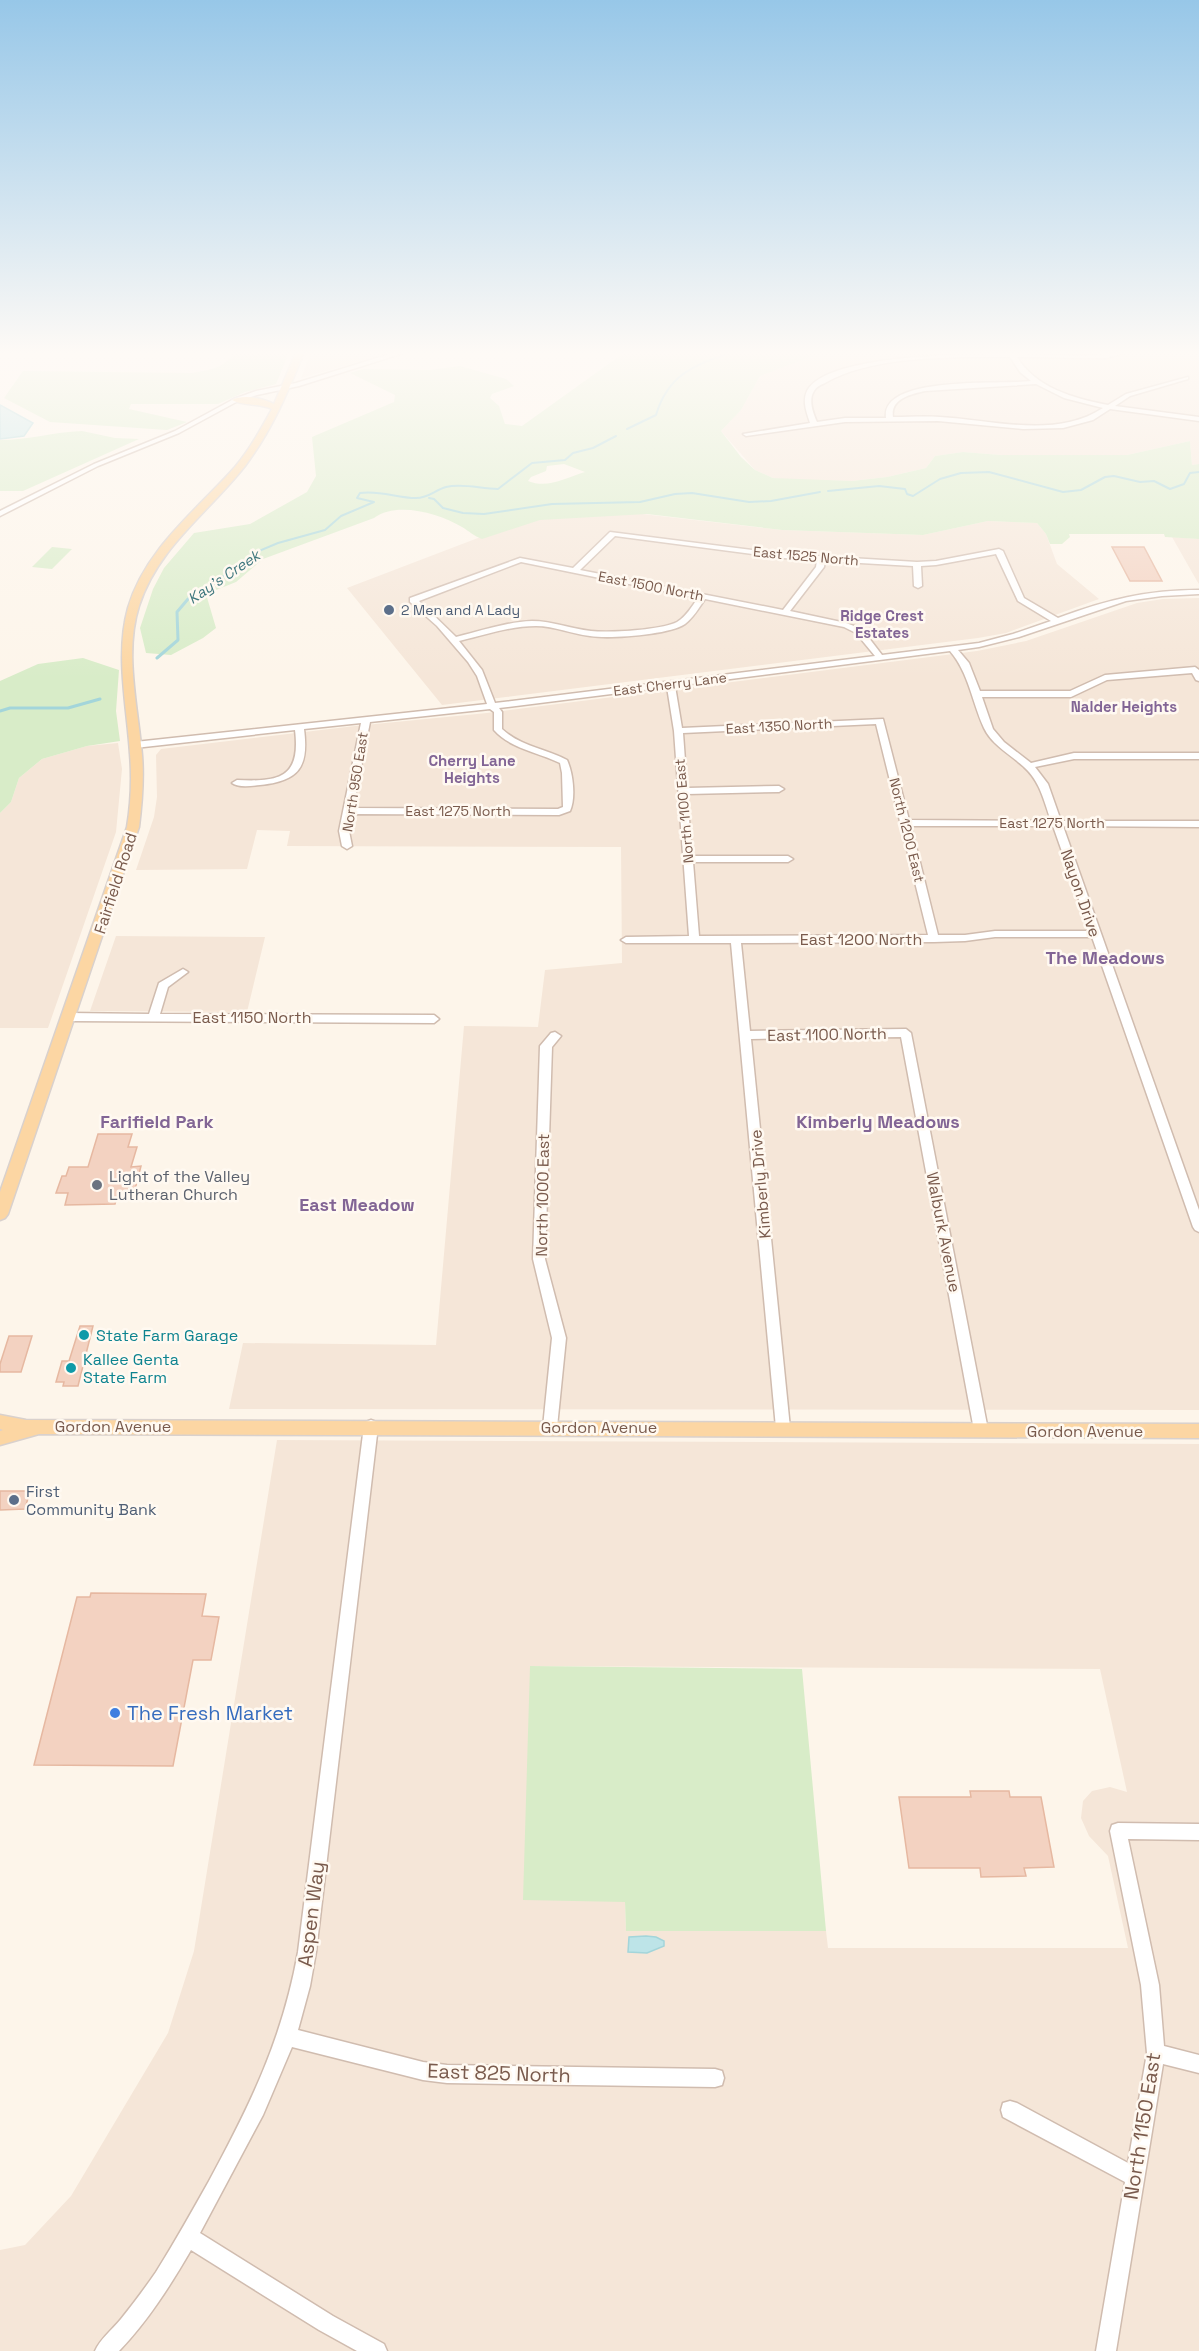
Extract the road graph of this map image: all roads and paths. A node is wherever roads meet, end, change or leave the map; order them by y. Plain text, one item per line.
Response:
1 (109, 460) edge
2 (245, 460) edge
3 (0, 514) edge
4 (821, 558) junction
5 (917, 564) junction
6 (574, 571) junction
7 (918, 586) dead end
8 (1199, 592) edge
9 (703, 596) junction
10 (785, 613) junction
11 (1058, 622) junction
12 (453, 640) junction
13 (952, 648) junction
14 (880, 657) junction
15 (1197, 674) edge
16 (671, 684) junction
17 (976, 694) junction
18 (492, 706) junction
19 (366, 719) junction
20 (880, 721) joint
21 (299, 726) junction
22 (678, 731) junction
23 (135, 745) junction
24 (1199, 756) edge
25 (1029, 766) junction
26 (237, 783) dead end
27 (779, 789) dead end
28 (682, 791) junction
29 (349, 811) junction
30 (905, 823) junction
31 (1057, 823) junction
32 (1199, 824) edge
33 (347, 846) dead end
34 (689, 860) junction
35 (789, 860) dead end
36 (1096, 934) junction
37 (934, 939) junction
38 (626, 940) dead end
39 (694, 940) junction
40 (736, 940) junction
41 (183, 972) dead end
42 (69, 1017) junction
43 (154, 1017) junction
44 (434, 1018) dead end
45 (906, 1034) joint
46 (747, 1035) junction
47 (555, 1036) dead end
48 (0, 1214) edge
49 (1199, 1227) edge
50 (0, 1422) edge
51 (44, 1426) junction
52 (371, 1426) junction
53 (550, 1427) junction
54 (783, 1428) junction
55 (981, 1430) junction
56 (1199, 1431) edge
57 (0, 1438) edge
58 (1199, 1832) edge
59 (288, 2037) junction
60 (1156, 2053) junction
61 (1199, 2064) edge
62 (715, 2078) dead end
63 (1010, 2110) dead end
64 (1135, 2177) junction
65 (188, 2237) junction
66 (105, 2351) edge
67 (377, 2351) edge
68 (1106, 2351) edge

1 - 3 street
2 - 23 main road, Fairfield Road
4 - 5 street, East 1525 North
4 - 6 street, East 1525 North
4 - 10 street
5 - 7 street
5 - 11 street, East 1525 North
6 - 9 street, East 1500 North
6 - 12 street, East 1500 North
8 - 11 street, East Cherry Lane
9 - 10 street, East 1500 North
9 - 12 street
10 - 14 street, East 1500 North
11 - 13 street, East Cherry Lane
12 - 18 street
13 - 14 street, East Cherry Lane
13 - 17 street, Nayon Drive
14 - 16 street, East Cherry Lane
15 - 17 street
16 - 18 street, East Cherry Lane
16 - 22 street, North 1100 East
17 - 25 street, Nayon Drive
18 - 19 street, East Cherry Lane
18 - 29 street, East 1275 North
19 - 21 street, East Cherry Lane
19 - 29 street, North 950 East
20 - 22 street, East 1350 North
20 - 30 street, North 1200 East
21 - 23 street, East Cherry Lane
21 - 26 street
22 - 28 street, North 1100 East
23 - 42 main road, Fairfield Road
24 - 25 street
25 - 31 street, Nayon Drive
27 - 28 street
28 - 34 street, North 1100 East
29 - 33 street, North 950 East
30 - 31 street, East 1275 North
30 - 37 street, North 1200 East
31 - 32 street, East 1275 North
31 - 36 street, Nayon Drive
34 - 35 street
34 - 39 street, North 1100 East
36 - 37 street, East 1200 North
36 - 49 street, Nayon Drive
37 - 40 street, East 1200 North
38 - 39 street, East 1200 North
39 - 40 street, East 1200 North
40 - 46 street, Kimberly Drive
41 - 43 street
42 - 43 street, East 1150 North
42 - 48 main road, Fairfield Road
43 - 44 street, East 1150 North
45 - 46 street, East 1100 North
45 - 55 street, Walburk Avenue
46 - 54 street, Kimberly Drive
47 - 53 street, North 1000 East
50 - 51 main road, Gordon Avenue
51 - 52 main road, Gordon Avenue
51 - 57 main road
52 - 53 main road, Gordon Avenue
52 - 59 street, Aspen Way
53 - 54 main road, Gordon Avenue
54 - 55 main road, Gordon Avenue
55 - 56 main road, Gordon Avenue
58 - 60 street, North 1150 East
59 - 62 street, East 825 North
59 - 65 street, Aspen Way
60 - 61 street
60 - 64 street, North 1150 East
63 - 64 street
64 - 68 street, North 1150 East
65 - 66 street, Aspen Way
65 - 67 street

